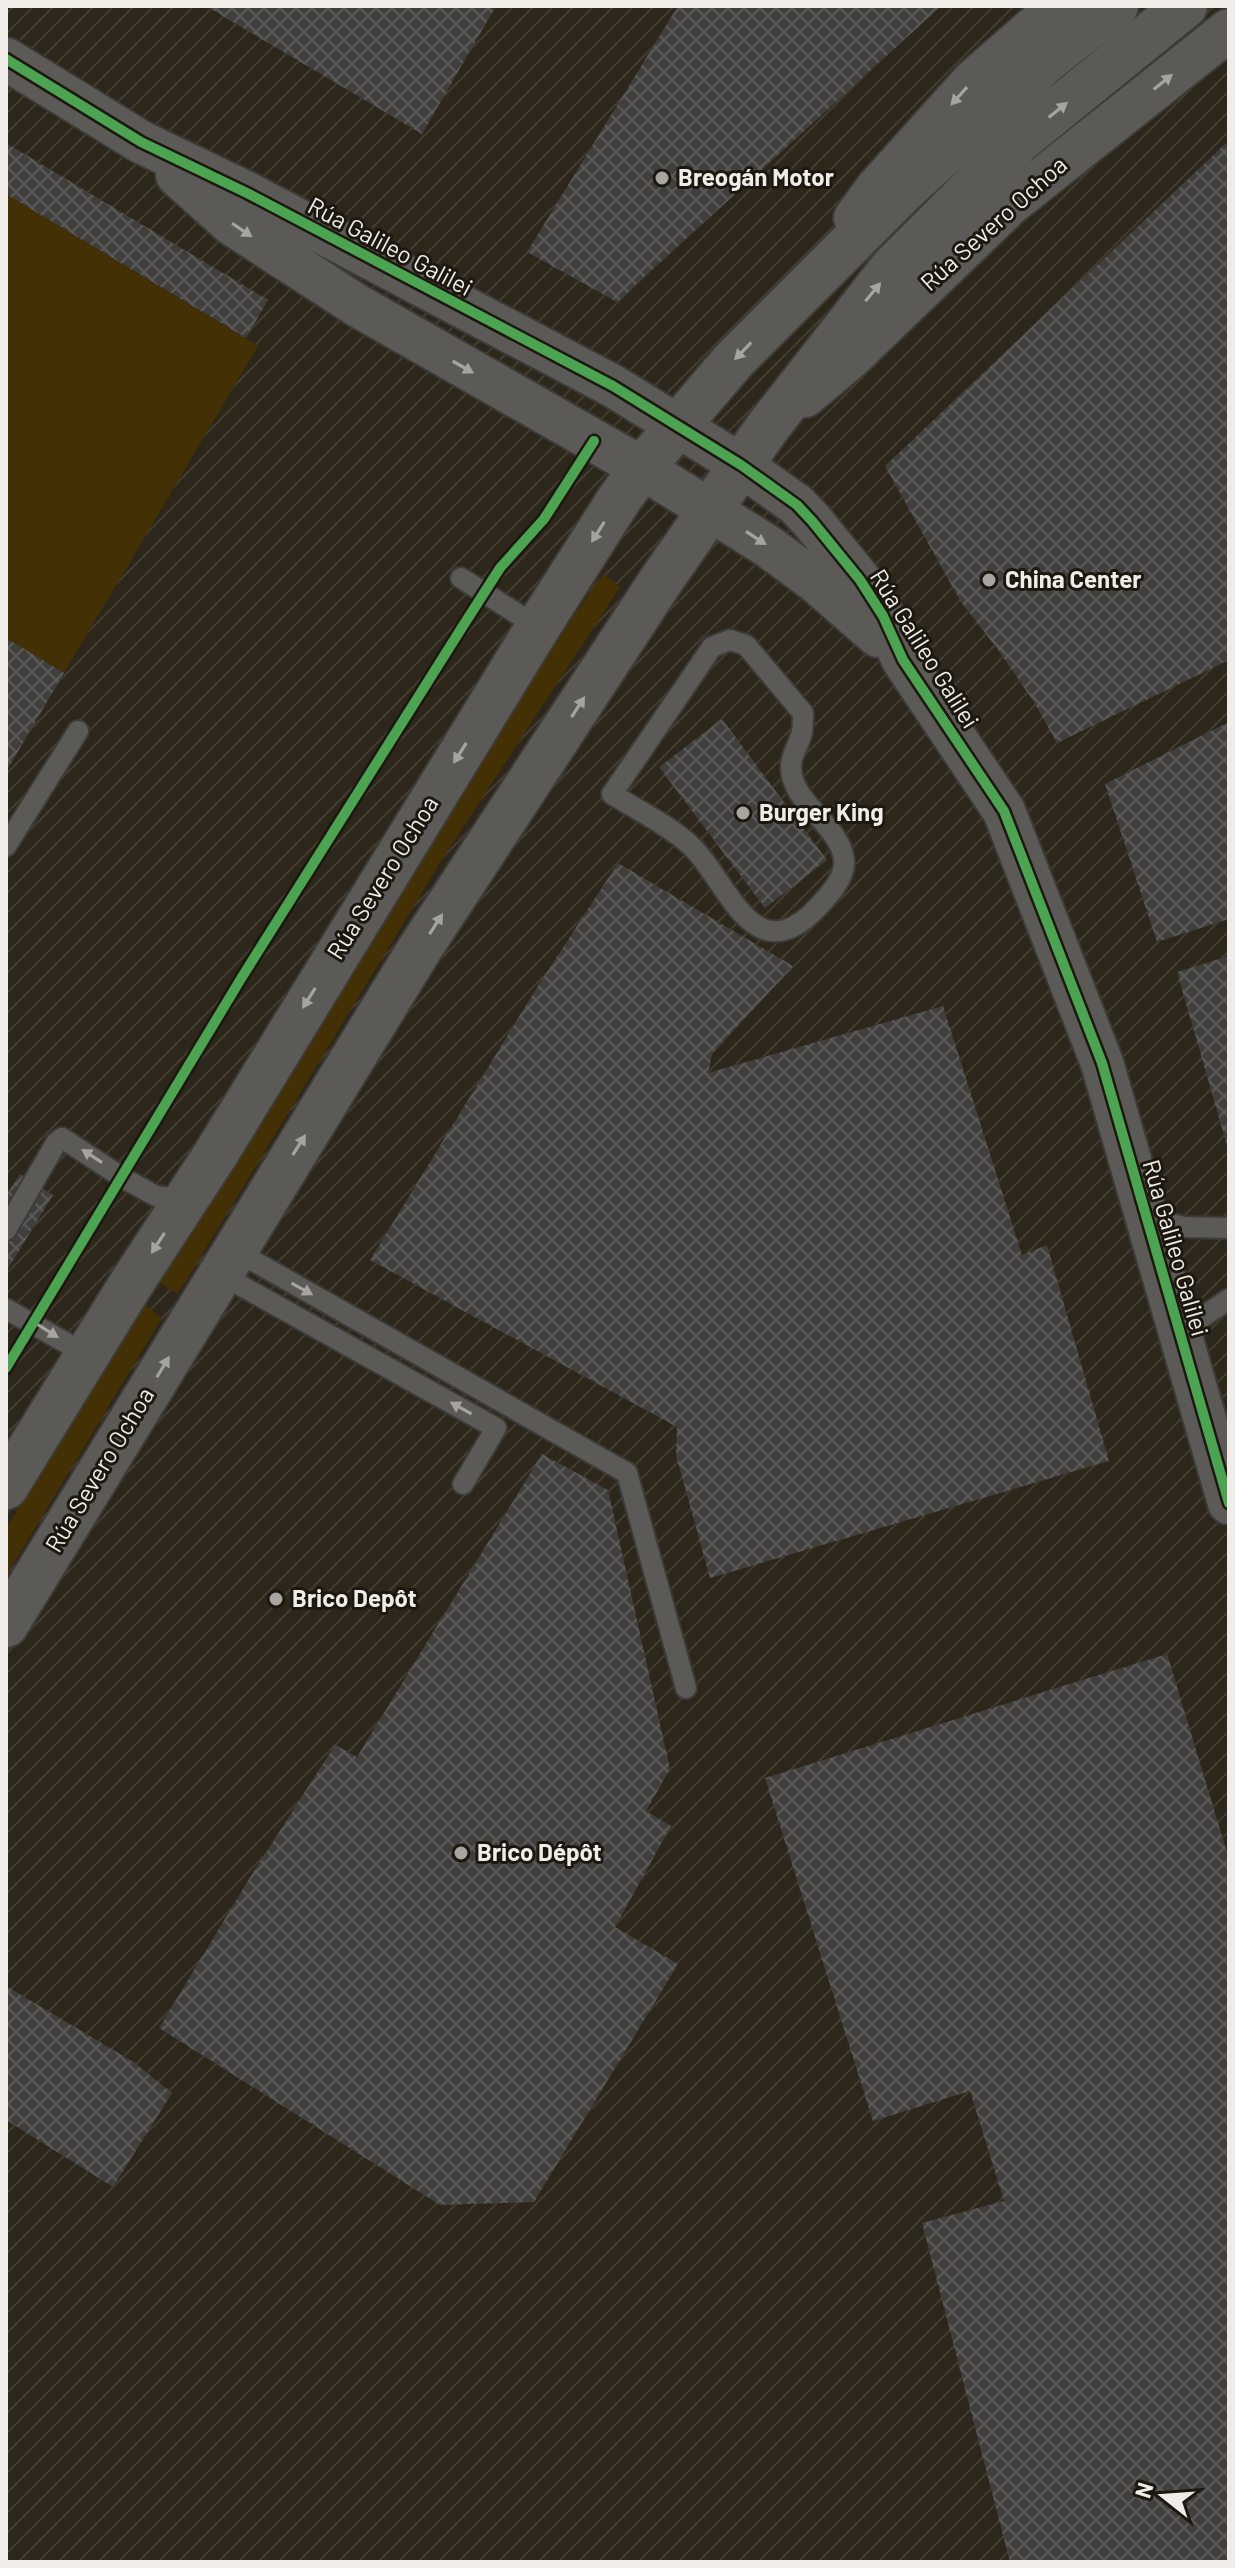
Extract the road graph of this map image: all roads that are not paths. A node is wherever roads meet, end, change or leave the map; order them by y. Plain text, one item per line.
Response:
1 (1059, 6) edge
2 (1116, 6) edge
3 (1185, 6) edge
4 (1229, 30) edge
5 (6, 59) edge
6 (141, 142) junction
7 (797, 295) junction
8 (677, 425) junction
9 (767, 428) junction
10 (741, 465) junction
11 (642, 468) junction
12 (710, 509) junction
13 (461, 578) dead end
14 (538, 627) junction
15 (903, 660) junction
16 (78, 731) dead end
17 (802, 732) joint
18 (6, 846) edge
19 (186, 1200) junction
20 (1145, 1217) junction
21 (1229, 1228) edge
22 (6, 1230) edge
23 (227, 1262) junction
24 (1229, 1299) edge
25 (6, 1309) edge
26 (1179, 1333) junction
27 (86, 1360) junction
28 (525, 1414) junction
29 (496, 1428) junction
30 (463, 1484) dead end
31 (6, 1487) edge
32 (1229, 1503) edge
33 (6, 1625) edge
34 (686, 1688) dead end

1 -> 7 street, Rúa Severo Ochoa
2 - 7 main road, Rúa Severo Ochoa
9 -> 3 main road, Rúa Severo Ochoa
9 -> 4 street, Rúa Severo Ochoa
5 - 6 street, Rúa Galileo Galilei
6 - 8 street, Rúa Galileo Galilei
6 -> 11 street, Rúa Galileo Galilei
7 -> 8 main road, Rúa Severo Ochoa
8 - 10 street, Rúa Galileo Galilei
8 - 11 main road, Rúa Severo Ochoa
9 - 10 main road, Rúa Severo Ochoa
10 - 12 main road, Rúa Severo Ochoa
10 - 15 street, Rúa Galileo Galilei
11 - 12 street, Rúa Galileo Galilei
11 -> 14 main road, Rúa Severo Ochoa
12 -> 15 street, Rúa Galileo Galilei
23 -> 12 main road, Rúa Severo Ochoa
13 - 14 lane
14 -> 19 main road, Rúa Severo Ochoa
15 - 20 street, Rúa Galileo Galilei
16 - 18 lane
17 - 17 lane
19 -> 22 lane
19 -> 27 main road, Rúa Severo Ochoa
20 - 21 lane
20 - 26 street, Rúa Galileo Galilei
23 -> 28 lane
29 -> 23 lane
33 -> 23 main road, Rúa Severo Ochoa
24 - 26 lane
25 -> 27 lane
26 - 32 street, Rúa Galileo Galilei
27 - 31 main road, Rúa Severo Ochoa
28 - 29 lane
28 - 34 lane
29 - 30 lane

